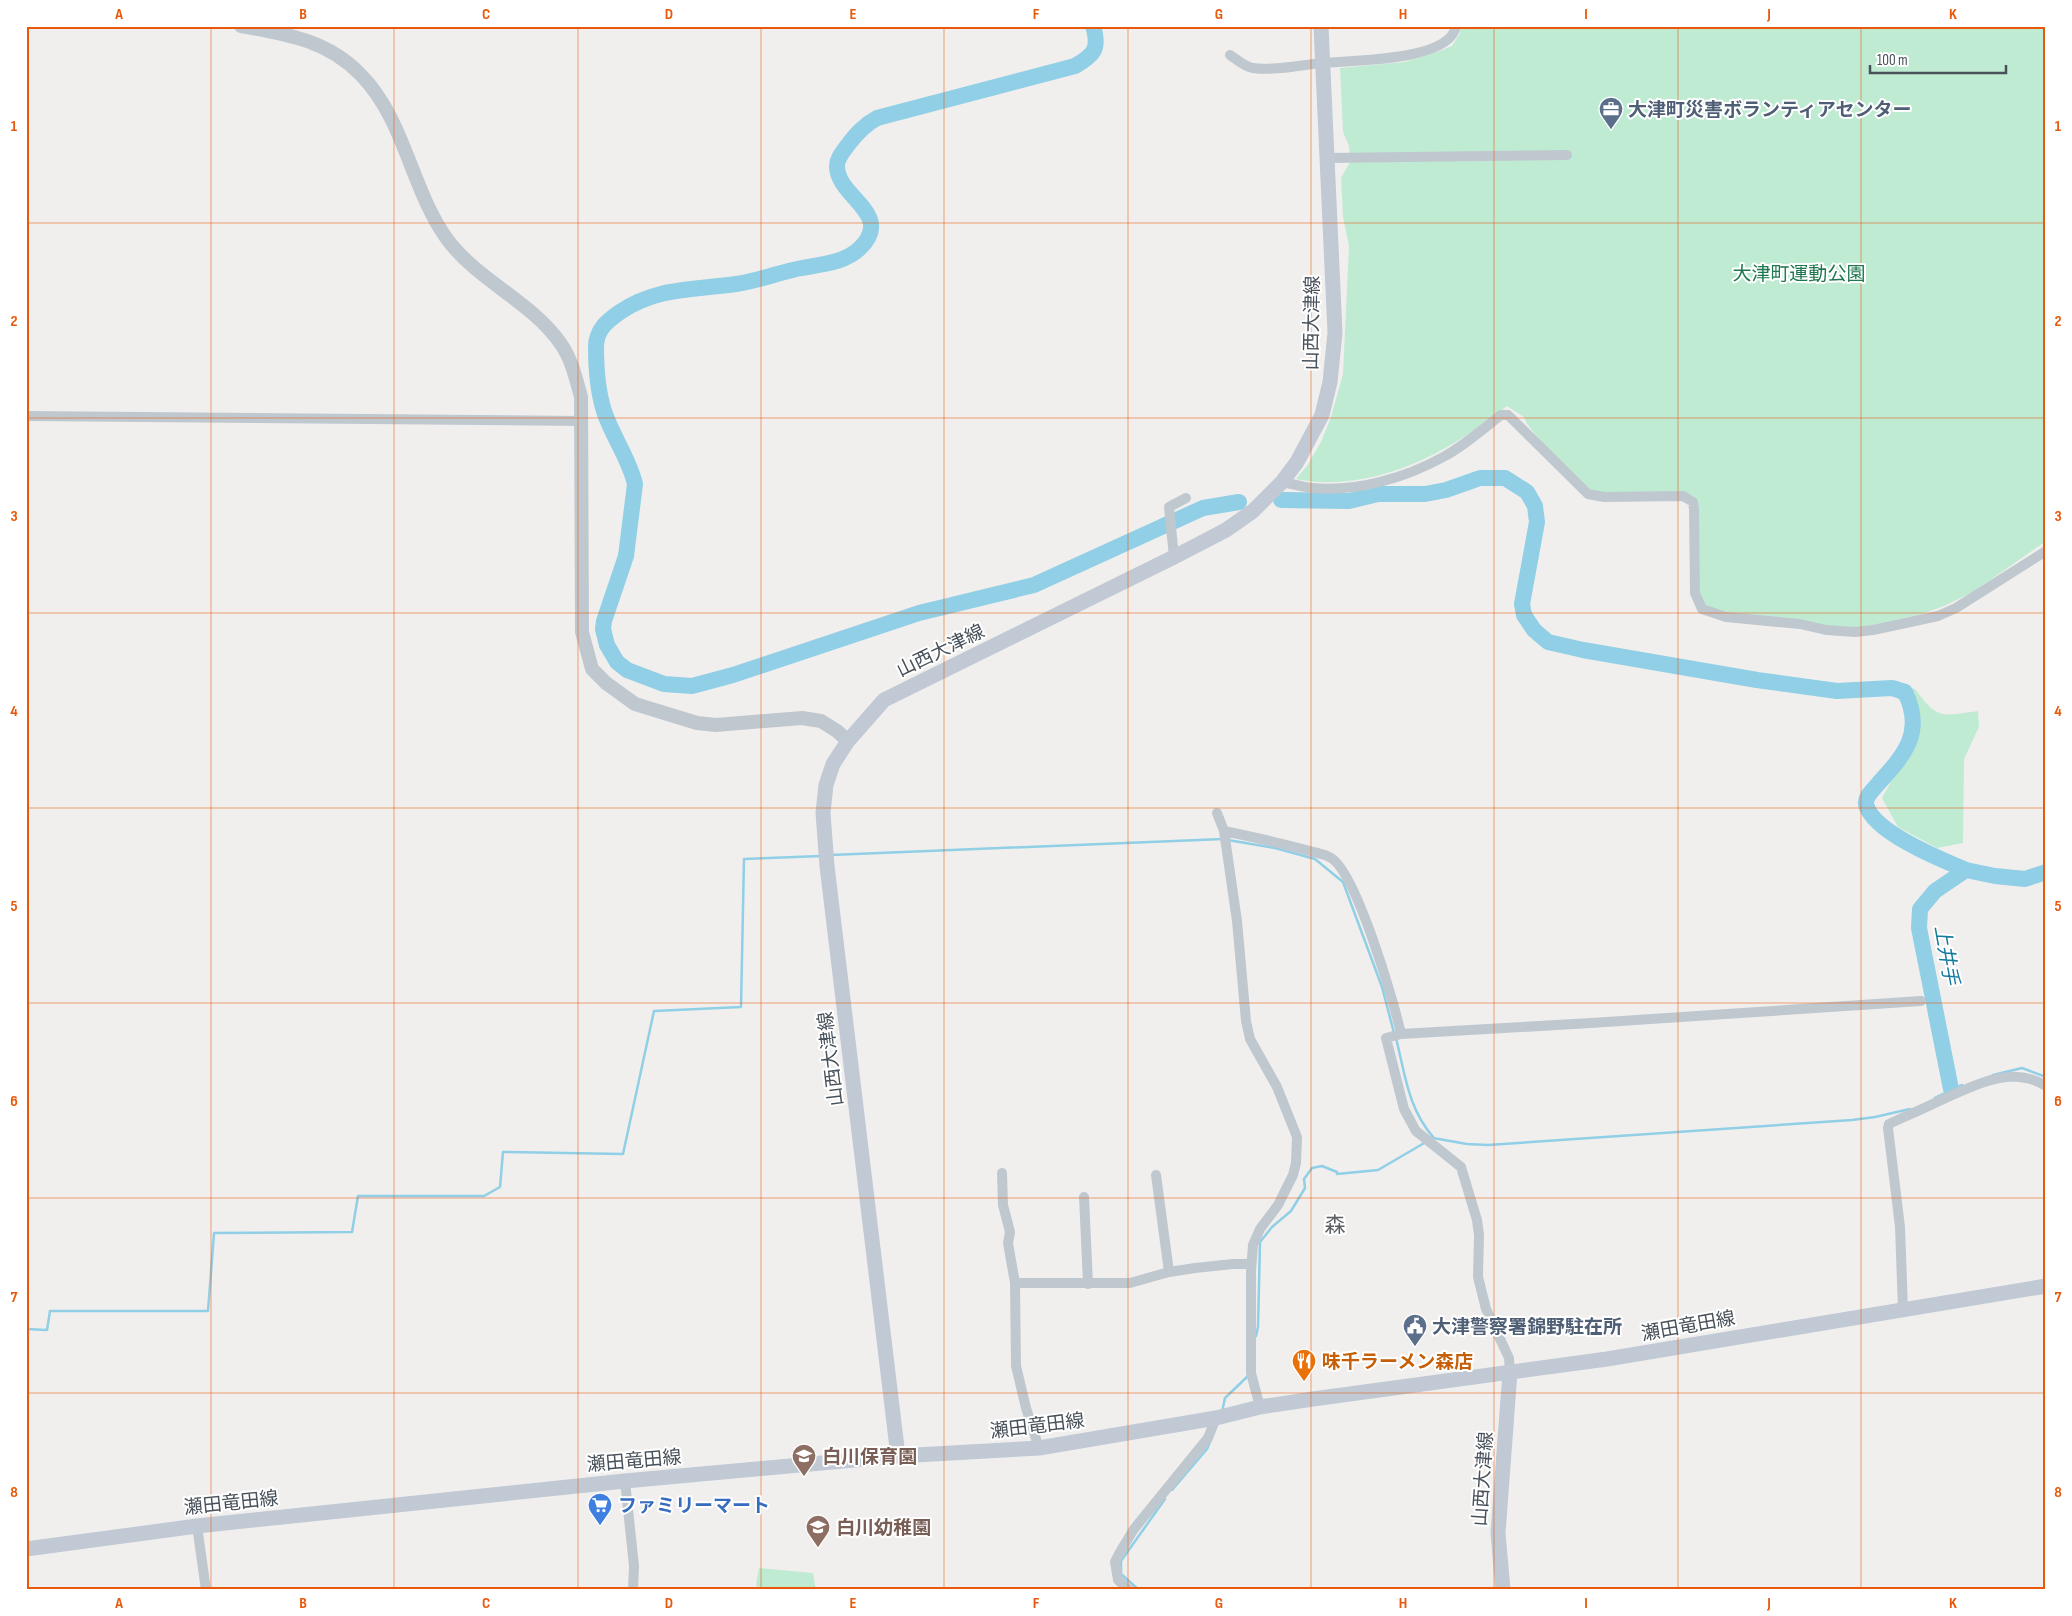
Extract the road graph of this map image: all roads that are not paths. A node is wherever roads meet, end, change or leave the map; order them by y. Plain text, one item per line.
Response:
1 (241, 26) edge
2 (1321, 26) edge
3 (1456, 26) edge
4 (1230, 55) dead end
5 (1322, 63) junction
6 (1566, 155) dead end
7 (1327, 158) junction
8 (26, 416) edge
9 (582, 421) junction
10 (1282, 482) junction
11 (1186, 498) dead end
12 (2046, 551) edge
13 (1174, 557) junction
14 (848, 741) junction
15 (1217, 813) dead end
16 (1224, 831) junction
17 (1921, 1001) dead end
18 (1401, 1034) junction
19 (2046, 1086) edge
20 (1002, 1173) dead end
21 (1156, 1175) dead end
22 (1084, 1197) dead end
23 (1251, 1264) junction
24 (1169, 1272) junction
25 (1015, 1283) junction
26 (1088, 1284) junction
27 (2046, 1286) edge
28 (1903, 1310) junction
29 (1510, 1372) junction
30 (1260, 1407) junction
31 (1216, 1418) junction
32 (1039, 1448) junction
33 (898, 1456) junction
34 (625, 1481) junction
35 (197, 1526) junction
36 (26, 1549) edge
37 (206, 1590) edge
38 (633, 1590) edge
39 (1129, 1590) edge
40 (1503, 1590) edge

1 - 9 street
2 - 5 main road, 山西大津線
3 - 5 street
4 - 5 street
5 - 7 main road, 山西大津線
6 - 7 street
7 - 10 main road, 山西大津線
8 - 9 street
9 - 14 street
10 - 12 street
10 - 13 main road, 山西大津線
11 - 13 street
13 - 14 main road, 山西大津線
14 - 33 main road, 山西大津線
15 - 16 street
16 - 18 street
16 - 23 street
17 - 18 street
18 - 29 street
19 - 28 street
20 - 25 street
21 - 24 street
22 - 26 street
23 - 24 street
23 - 30 street
24 - 26 street
25 - 26 street
25 - 32 street
27 - 28 main road, 瀬田竜田線
28 - 29 main road, 瀬田竜田線
29 - 30 main road, 瀬田竜田線
29 - 40 main road, 山西大津線
30 - 31 main road, 瀬田竜田線
31 - 32 main road, 瀬田竜田線
31 - 39 street
32 - 33 main road, 瀬田竜田線
33 - 34 main road, 瀬田竜田線
34 - 35 main road, 瀬田竜田線
34 - 38 street
35 - 36 main road, 瀬田竜田線
35 - 37 street

